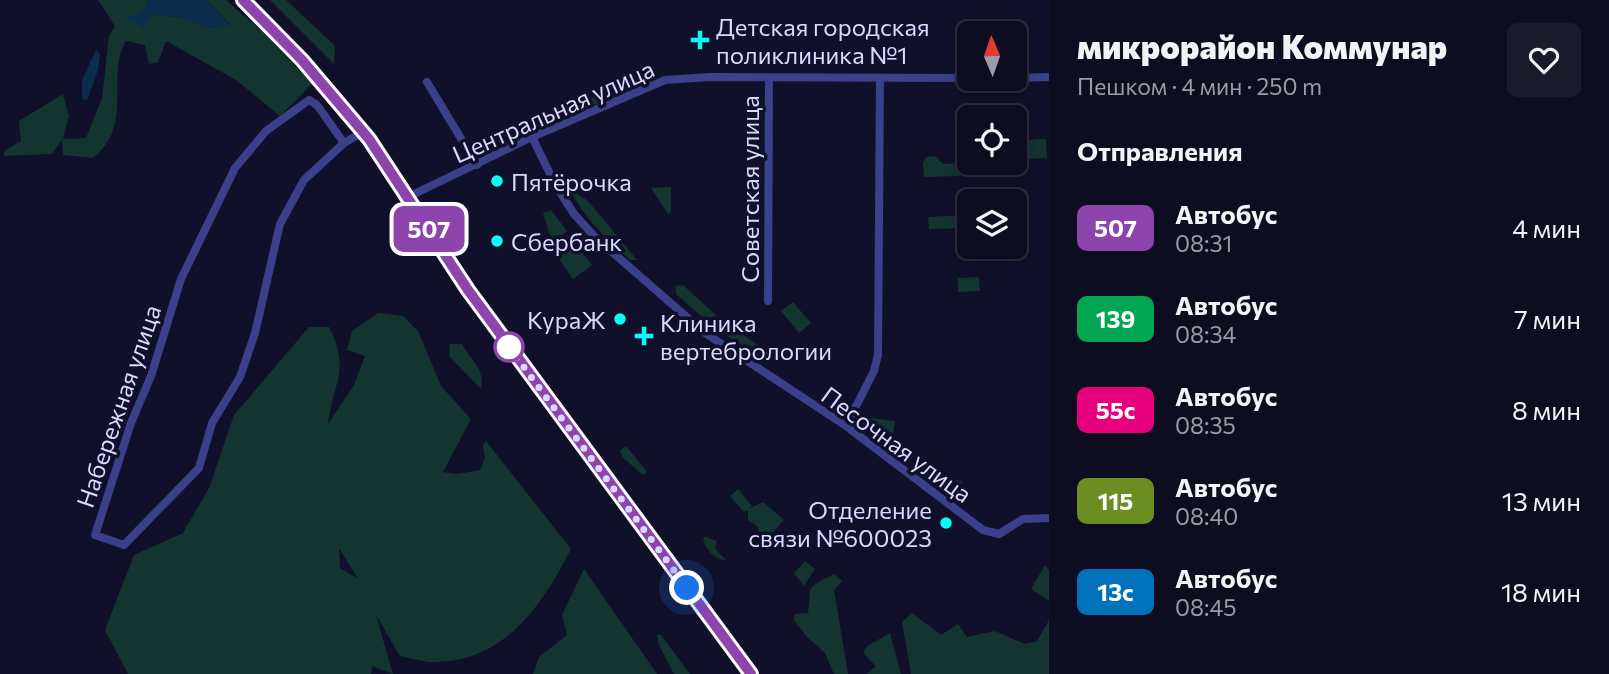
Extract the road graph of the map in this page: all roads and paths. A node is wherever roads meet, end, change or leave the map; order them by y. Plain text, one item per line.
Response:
1 (243, 0) edge
2 (1049, 77) edge
3 (769, 78) junction
4 (880, 78) junction
5 (957, 78) edge
6 (1027, 78) edge
7 (428, 82) dead end
8 (363, 132) junction
9 (532, 137) junction
10 (344, 143) junction
11 (477, 165) junction
12 (408, 197) junction
13 (768, 301) dead end
14 (846, 426) junction
15 (1049, 518) edge
16 (751, 674) edge

1 - 8 main road
2 - 6 street
3 - 4 street, Центральная улица
3 - 9 street, Центральная улица
3 - 13 street, Советская улица
4 - 5 street, Центральная улица
4 - 14 street
7 - 11 street
8 - 10 street, Набережная улица
8 - 12 main road
9 - 11 street, Центральная улица
9 - 14 street, Песочная улица
10 - 10 street, Набережная улица
11 - 12 street, Центральная улица
12 - 16 main road
14 - 15 street, Песочная улица

